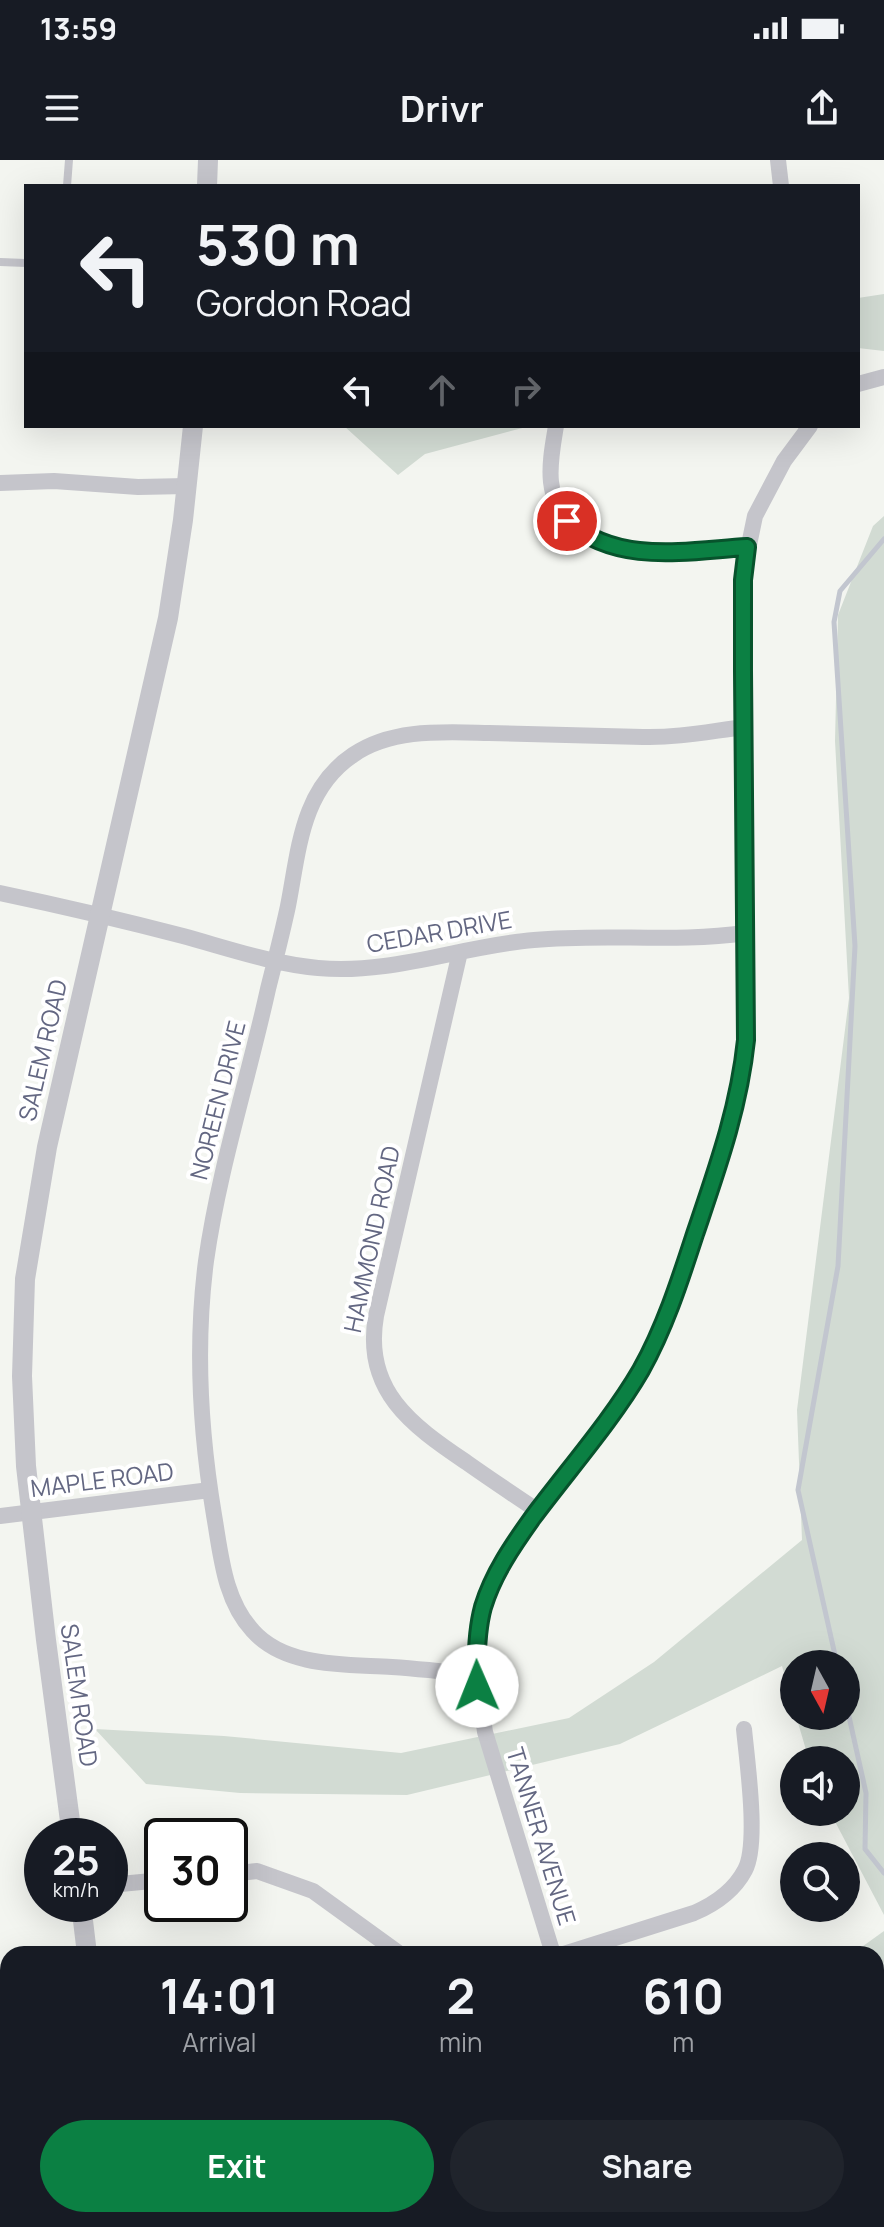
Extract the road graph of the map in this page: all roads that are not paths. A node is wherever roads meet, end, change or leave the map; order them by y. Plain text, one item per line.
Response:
1 (69, 160) edge
2 (208, 160) edge
3 (778, 160) edge
4 (67, 184) edge
5 (207, 184) edge
6 (781, 184) edge
7 (0, 262) edge
8 (24, 263) edge
9 (884, 377) edge
10 (860, 383) edge
11 (193, 428) edge
12 (556, 428) edge
13 (809, 428) edge
14 (0, 483) edge
15 (187, 486) junction
16 (747, 547) junction
17 (744, 727) junction
18 (0, 893) edge
19 (99, 914) junction
20 (745, 933) junction
21 (460, 952) junction
22 (275, 960) junction
23 (210, 1490) junction
24 (538, 1511) junction
25 (31, 1512) junction
26 (0, 1516) edge
27 (477, 1675) junction
28 (744, 1729) dead end
29 (70, 1818) edge
30 (248, 1872) edge
31 (83, 1922) edge
32 (86, 1946) edge
33 (389, 1946) edge
34 (551, 1946) edge
35 (589, 1946) edge

1 - 4 lane
2 - 5 street
3 - 6 street
7 - 8 lane
9 - 10 street
11 - 15 street, SALEM ROAD
12 - 16 street
13 - 16 street, TANNER AVENUE
14 - 15 street
15 - 19 street, SALEM ROAD
16 - 17 street, TANNER AVENUE
17 - 20 street, TANNER AVENUE
17 - 22 street, NOREEN DRIVE
18 - 19 street, CEDAR DRIVE
19 - 22 street, CEDAR DRIVE
19 - 25 street, SALEM ROAD
20 - 21 street, CEDAR DRIVE
20 - 24 street, TANNER AVENUE
21 - 22 street, CEDAR DRIVE
21 - 24 street, HAMMOND ROAD
22 - 23 street, NOREEN DRIVE
23 - 25 street, MAPLE ROAD
23 - 27 street, NOREEN DRIVE
24 - 27 street, TANNER AVENUE
25 - 26 street, MAPLE ROAD
25 - 29 street, SALEM ROAD
27 - 34 street, TANNER AVENUE
28 - 35 street
30 - 33 street
31 - 32 street

